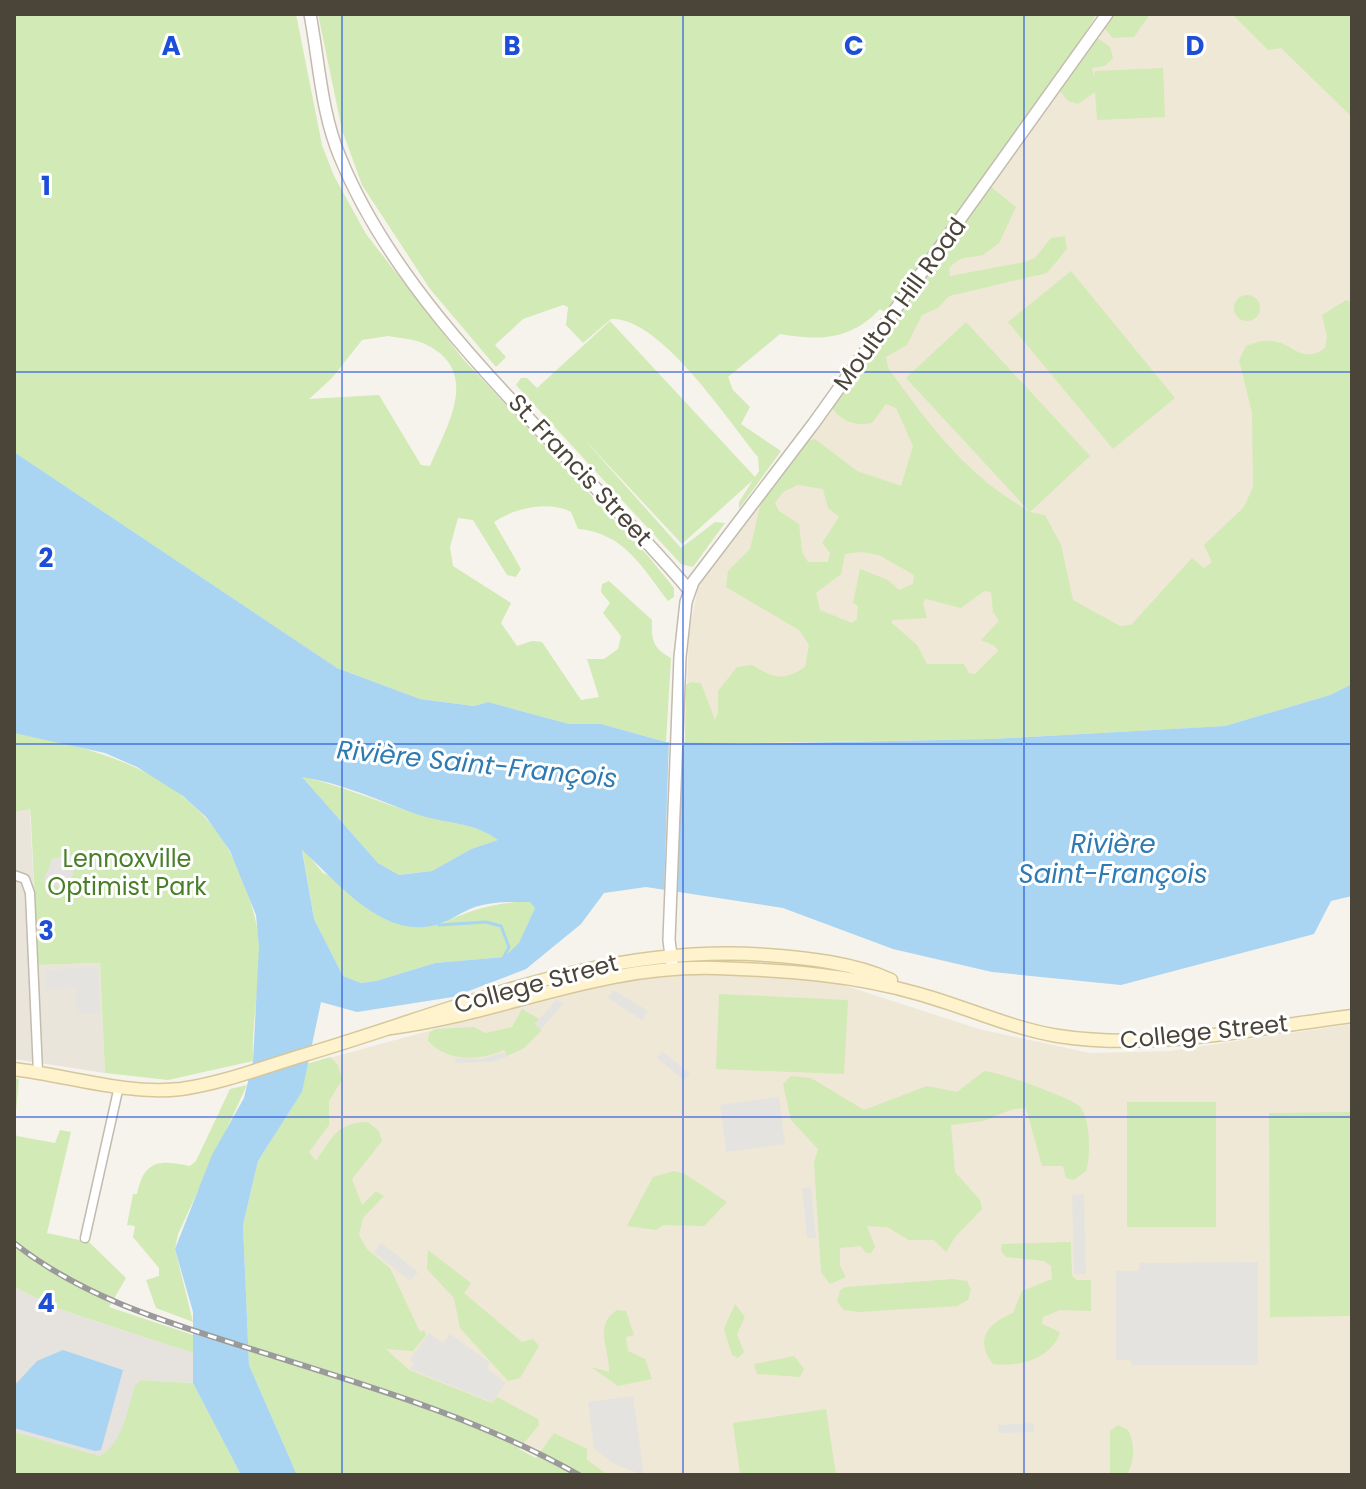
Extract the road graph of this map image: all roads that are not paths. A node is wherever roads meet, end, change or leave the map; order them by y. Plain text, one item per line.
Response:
1 (310, 14) edge
2 (1107, 14) edge
3 (689, 590) junction
4 (14, 875) edge
5 (670, 955) junction
6 (674, 968) junction
7 (919, 994) junction
8 (1352, 1016) edge
9 (391, 1028) junction
10 (14, 1069) edge
11 (38, 1072) junction
12 (119, 1086) junction
13 (85, 1238) dead end

1 - 3 street, St. Francis Street
2 - 3 street, Moulton Hill Road
3 - 5 street
4 - 11 street
5 - 6 street
5 - 7 main road, College Street
5 - 9 main road, College Street
6 - 7 main road, College Street
6 - 9 main road, College Street
7 - 8 main road, College Street
9 - 12 main road, College Street
10 - 11 main road
11 - 12 main road
12 - 13 street

